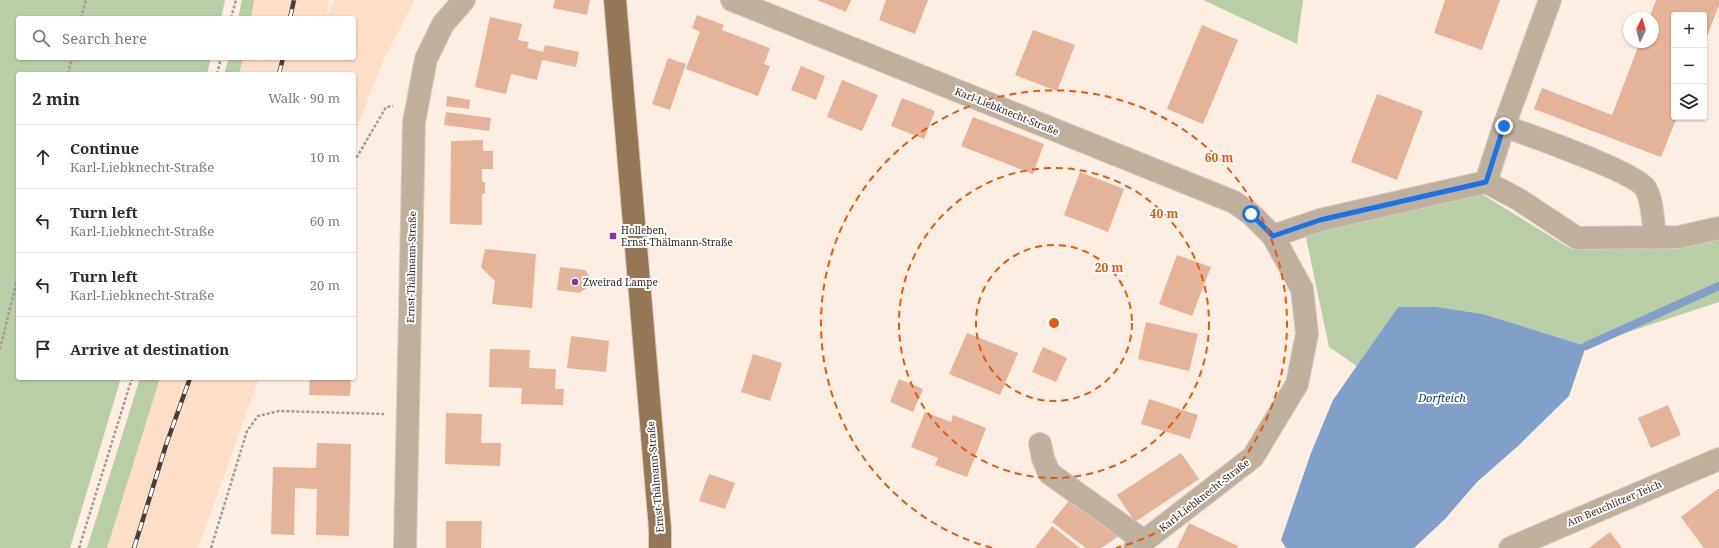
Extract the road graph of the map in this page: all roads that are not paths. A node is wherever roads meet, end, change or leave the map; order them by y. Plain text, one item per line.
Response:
1 (464, 0) edge
2 (615, 0) edge
3 (732, 0) edge
4 (1550, 0) edge
5 (1504, 126) junction
6 (1486, 182) junction
7 (1719, 228) edge
8 (1273, 236) junction
9 (1655, 238) junction
10 (1040, 444) dead end
11 (1719, 459) edge
12 (1140, 545) edge
13 (405, 548) edge
14 (660, 548) edge
15 (1510, 548) edge

1 - 13 street, Ernst-Thälmann-Straße
2 - 14 main road, Ernst-Thälmann-Straße
3 - 8 street, Karl-Liebknecht-Straße
4 - 5 street
5 - 6 street
5 - 9 street
6 - 8 street
6 - 9 street
7 - 9 street
8 - 12 street, Karl-Liebknecht-Straße
10 - 12 street
11 - 15 street, Am Beuchlitzer Teich

